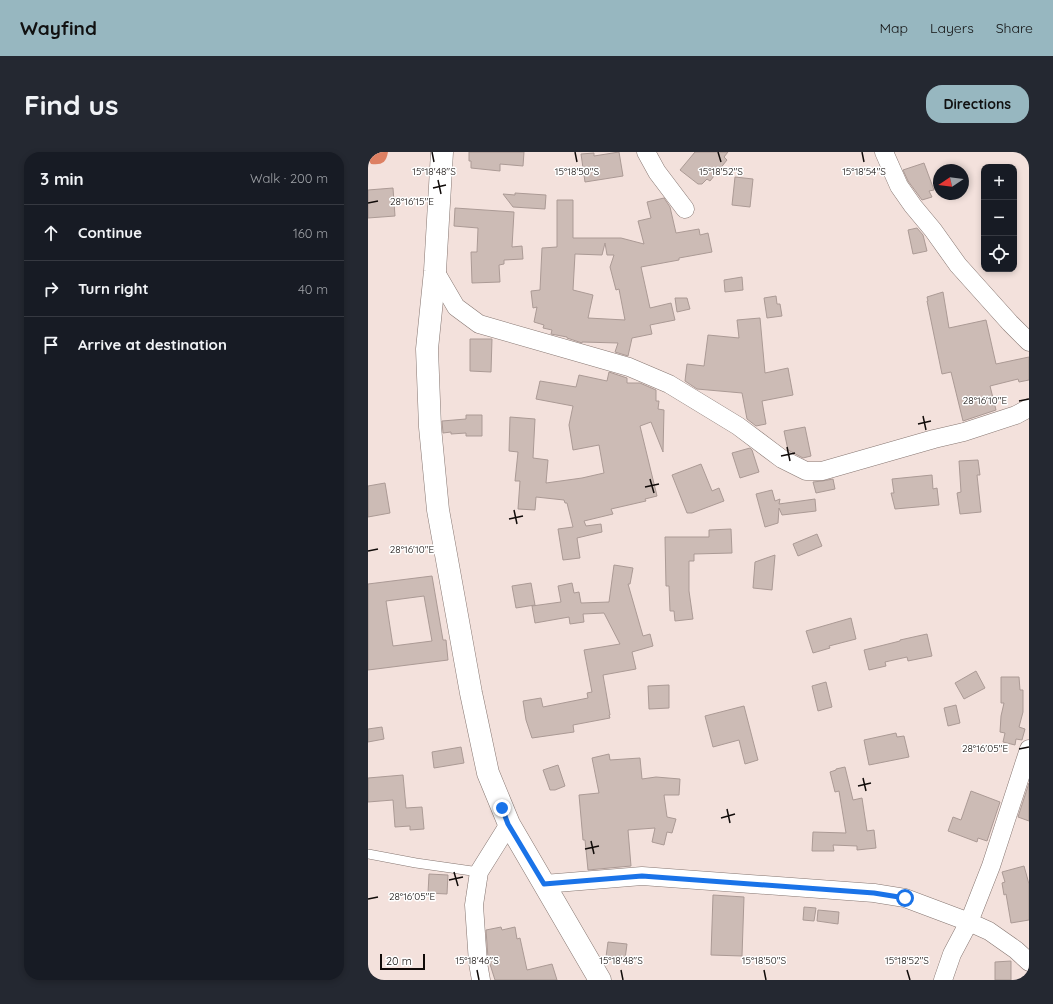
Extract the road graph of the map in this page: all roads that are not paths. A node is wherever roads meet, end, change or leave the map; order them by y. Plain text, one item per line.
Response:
1 (442, 152) edge
2 (646, 152) edge
3 (884, 152) edge
4 (685, 209) dead end
5 (435, 271) junction
6 (1029, 342) edge
7 (1029, 408) edge
8 (1027, 759) edge
9 (508, 824) junction
10 (368, 854) edge
11 (479, 872) junction
12 (544, 884) junction
13 (969, 922) junction
14 (1029, 962) edge
15 (481, 980) edge
16 (600, 980) edge
17 (943, 980) edge

1 - 5 street
2 - 4 street
3 - 6 street
5 - 7 street
5 - 9 street
8 - 13 street
9 - 11 street
9 - 12 street
10 - 11 lane
11 - 15 street
12 - 13 street
12 - 16 street
13 - 14 street
13 - 17 street

